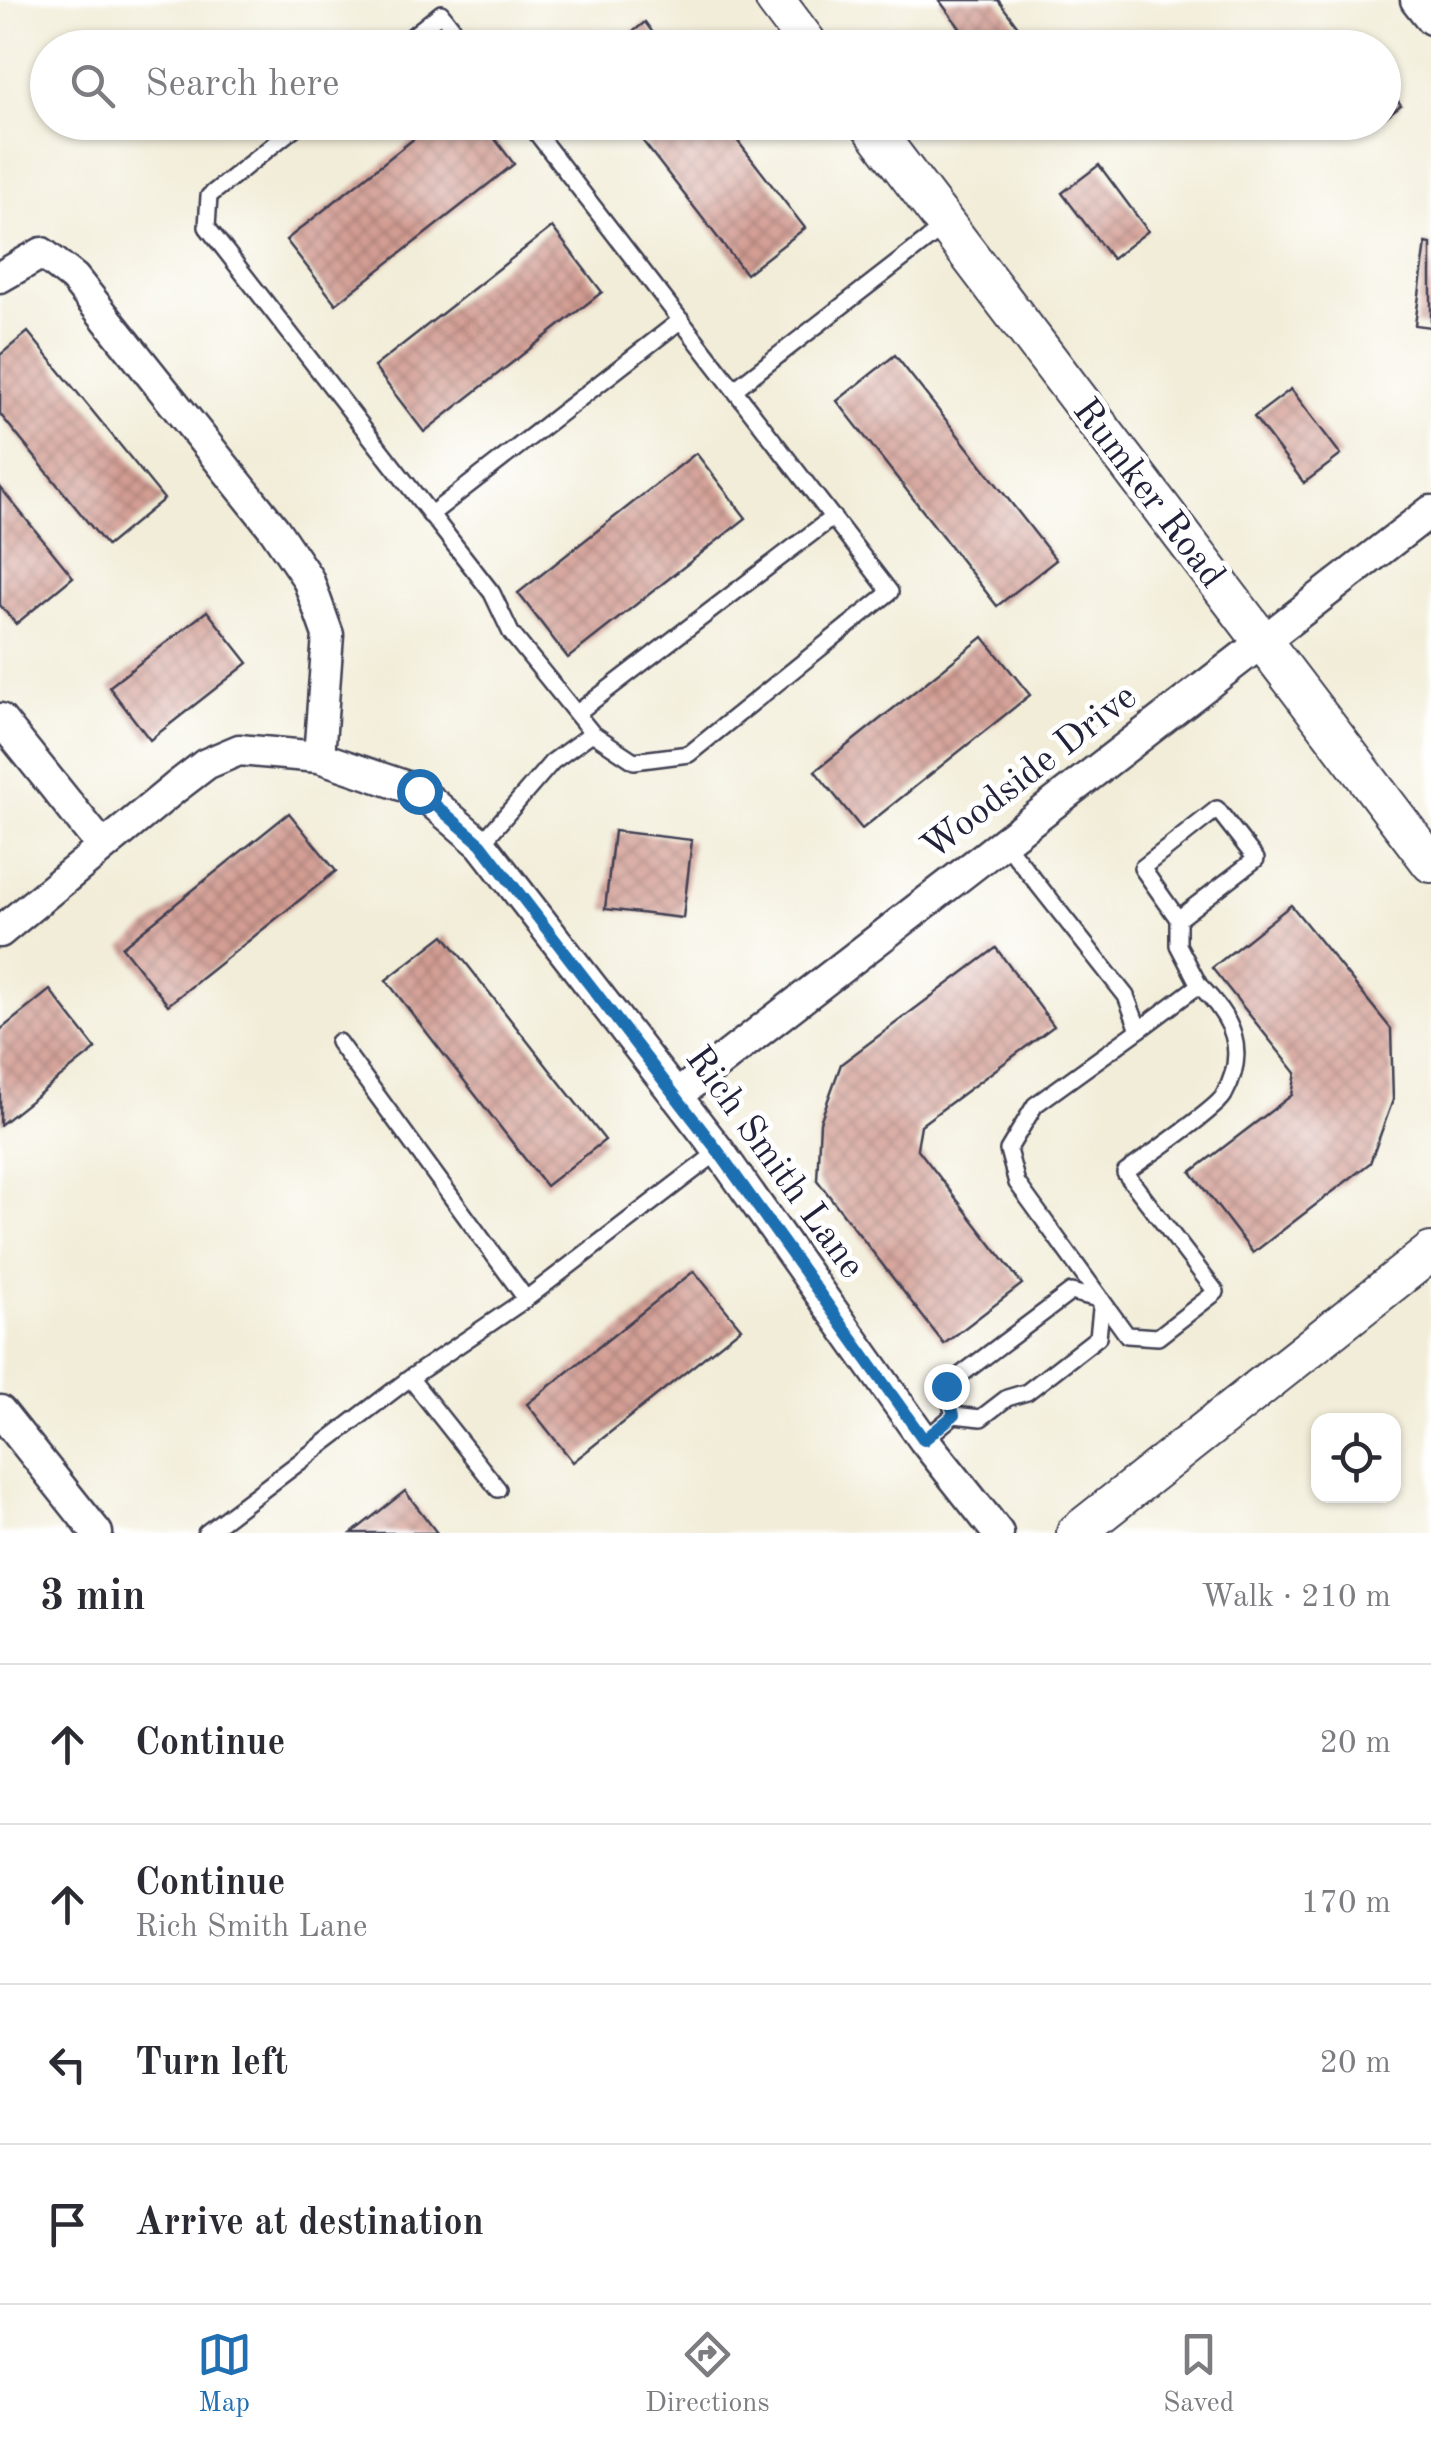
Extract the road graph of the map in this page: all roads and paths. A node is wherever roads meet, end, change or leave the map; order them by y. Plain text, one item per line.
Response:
1 (776, 0) edge
2 (1416, 0) edge
3 (1431, 19) edge
4 (420, 30) edge
5 (454, 30) edge
6 (798, 30) edge
7 (279, 140) edge
8 (542, 140) edge
9 (882, 140) edge
10 (946, 226) junction
11 (0, 277) edge
12 (681, 320) junction
13 (735, 389) junction
14 (1431, 511) edge
15 (430, 515) junction
16 (834, 517) junction
17 (1262, 645) junction
18 (577, 714) junction
19 (0, 720) edge
20 (592, 732) junction
21 (319, 758) junction
22 (1005, 842) junction
23 (481, 844) junction
24 (102, 846) junction
25 (1431, 864) edge
26 (1178, 919) junction
27 (0, 932) edge
28 (1198, 985) junction
29 (1139, 1030) junction
30 (338, 1042) dead end
31 (676, 1096) junction
32 (718, 1151) junction
33 (1431, 1252) edge
34 (526, 1300) junction
35 (1102, 1300) junction
36 (410, 1378) junction
37 (0, 1411) edge
38 (954, 1415) junction
39 (924, 1440) junction
40 (498, 1489) dead end
41 (97, 1533) edge
42 (206, 1533) edge
43 (998, 1533) edge
44 (1076, 1533) edge

1 - 6 street
2 - 3 street
4 - 5 lane
7 - 15 lane
8 - 12 lane
9 - 10 street, Rumker Road
10 - 13 lane
10 - 17 street, Rumker Road
11 - 21 street
12 - 13 lane
12 - 15 lane
13 - 16 lane
14 - 17 street, Woodside Drive
15 - 18 lane
16 - 18 lane
16 - 20 lane
17 - 22 street, Woodside Drive
17 - 25 street, Rumker Road
18 - 20 lane
19 - 24 street
20 - 23 lane
21 - 23 street, Rich Smith Lane
21 - 24 street, Rich Smith Lane
22 - 29 lane
22 - 31 street, Woodside Drive
23 - 31 street, Rich Smith Lane
24 - 27 street, Rich Smith Lane
26 - 26 lane
26 - 28 lane
28 - 29 lane
28 - 35 lane
29 - 35 lane
30 - 34 lane
31 - 32 street, Rich Smith Lane
32 - 34 lane
32 - 39 street, Rich Smith Lane
33 - 44 street
34 - 36 lane
35 - 38 lane
35 - 38 lane
36 - 40 lane
36 - 42 lane
37 - 41 street
38 - 39 lane
39 - 43 street, Rich Smith Lane

